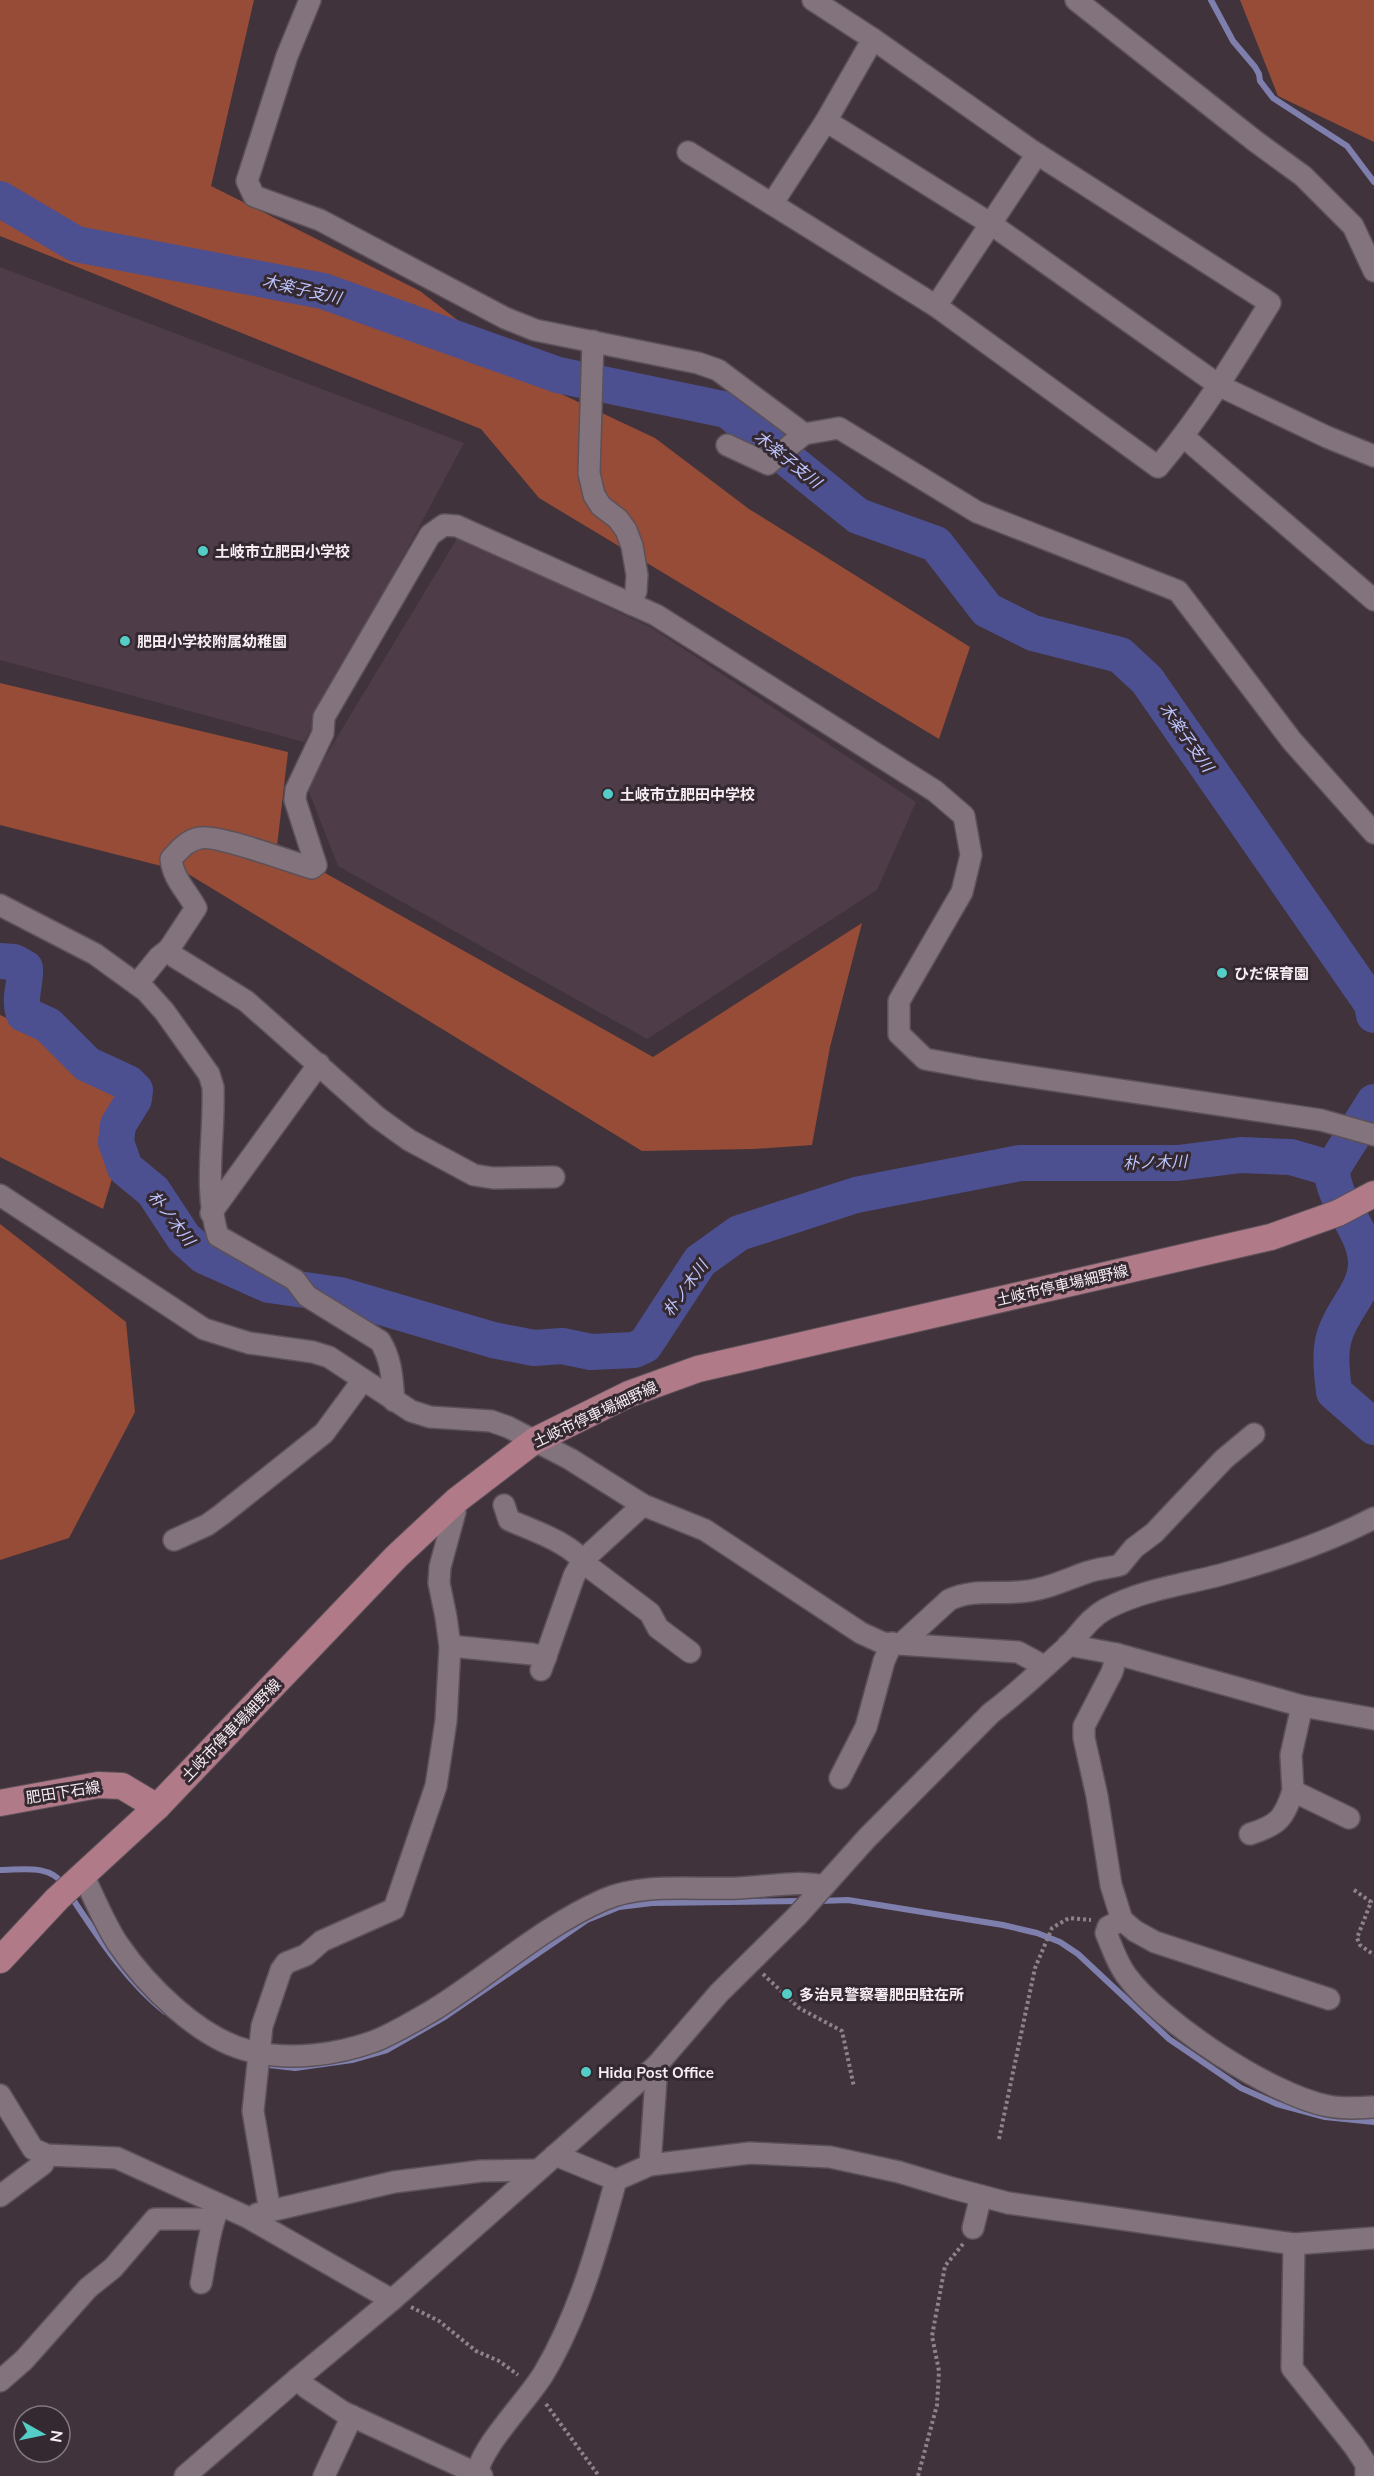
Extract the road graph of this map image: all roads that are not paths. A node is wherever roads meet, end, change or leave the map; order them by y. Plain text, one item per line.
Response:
1 (310, 0) edge
2 (813, 0) edge
3 (1076, 0) edge
4 (873, 39) junction
5 (826, 121) junction
6 (688, 152) dead end
7 (1036, 154) junction
8 (772, 204) junction
9 (991, 224) junction
10 (1374, 271) edge
11 (936, 306) junction
12 (593, 341) junction
13 (1220, 386) junction
14 (804, 434) junction
15 (1184, 437) junction
16 (726, 445) dead end
17 (1374, 456) edge
18 (1374, 600) edge
19 (631, 604) junction
20 (1374, 833) edge
21 (0, 905) edge
22 (169, 949) junction
23 (137, 984) junction
24 (319, 1064) junction
25 (1374, 1135) edge
26 (554, 1177) dead end
27 (1374, 1194) edge
28 (0, 1195) edge
29 (211, 1213) junction
30 (363, 1380) junction
31 (394, 1401) junction
32 (1254, 1434) dead end
33 (534, 1441) junction
34 (453, 1504) junction
35 (504, 1505) dead end
36 (642, 1505) junction
37 (1374, 1518) edge
38 (174, 1540) dead end
39 (583, 1560) junction
40 (897, 1644) junction
41 (1068, 1645) junction
42 (450, 1646) junction
43 (690, 1652) dead end
44 (1117, 1654) junction
45 (1044, 1666) junction
46 (1302, 1706) junction
47 (1374, 1719) edge
48 (840, 1778) dead end
49 (1293, 1791) junction
50 (0, 1803) edge
51 (157, 1807) junction
52 (1349, 1818) dead end
53 (1250, 1834) dead end
54 (81, 1877) junction
55 (822, 1888) junction
56 (1115, 1924) junction
57 (0, 1960) edge
58 (1329, 1999) dead end
59 (258, 2062) junction
60 (657, 2065) junction
61 (0, 2095) edge
62 (1374, 2107) edge
63 (47, 2155) junction
64 (555, 2155) junction
65 (650, 2165) junction
66 (537, 2170) junction
67 (616, 2180) junction
68 (0, 2196) edge
69 (981, 2196) junction
70 (270, 2211) junction
71 (217, 2212) junction
72 (247, 2217) junction
73 (973, 2228) road end
74 (1374, 2238) edge
75 (1294, 2244) junction
76 (201, 2283) dead end
77 (393, 2300) junction
78 (297, 2379) junction
79 (0, 2380) edge
80 (352, 2416) junction
81 (478, 2475) edge
82 (185, 2476) edge
83 (324, 2476) edge
84 (1366, 2476) edge

1 - 12 street
2 - 4 street
3 - 10 street
4 - 5 street
4 - 7 street
5 - 8 street
5 - 9 street
6 - 8 street
7 - 9 street
7 - 13 street
8 - 11 street
9 - 11 street
9 - 13 street
11 - 15 street
12 - 14 street
12 - 19 street
13 - 15 street
13 - 17 street
14 - 16 street
14 - 20 street
15 - 18 street
19 - 22 street
19 - 25 street
21 - 23 street
22 - 23 street
22 - 24 street
23 - 29 street
24 - 26 street
24 - 29 street
27 - 33 main road, 土岐市停車場細野線
28 - 30 street
29 - 31 street
30 - 31 street
30 - 38 street
31 - 33 street
32 - 40 street
33 - 34 main road, 土岐市停車場細野線
33 - 36 street
34 - 42 street
34 - 51 main road, 土岐市停車場細野線
35 - 39 street
36 - 39 street
36 - 40 street
37 - 41 street
39 - 42 street
39 - 43 street
40 - 45 street
40 - 48 street
41 - 44 street
41 - 45 street
42 - 59 street
44 - 46 street
44 - 56 street
45 - 55 street
46 - 47 street
46 - 49 street
49 - 52 street
49 - 53 street
50 - 51 main road, 肥田下石線
51 - 54 main road, 土岐市停車場細野線
54 - 57 main road, 土岐市停車場細野線
54 - 59 street
55 - 59 street
55 - 60 street
56 - 58 street
56 - 62 street
59 - 70 street
60 - 64 street
60 - 65 street
61 - 63 street
63 - 68 street
63 - 71 street
64 - 66 street
64 - 67 street
65 - 67 street
65 - 69 street
66 - 70 street
66 - 77 street
67 - 81 street
69 - 73 street
69 - 75 street
70 - 72 street
71 - 72 street
71 - 76 street
71 - 79 street
72 - 77 street
74 - 75 street
75 - 84 street
77 - 78 street
78 - 80 street
78 - 82 street
80 - 81 street
80 - 83 street

